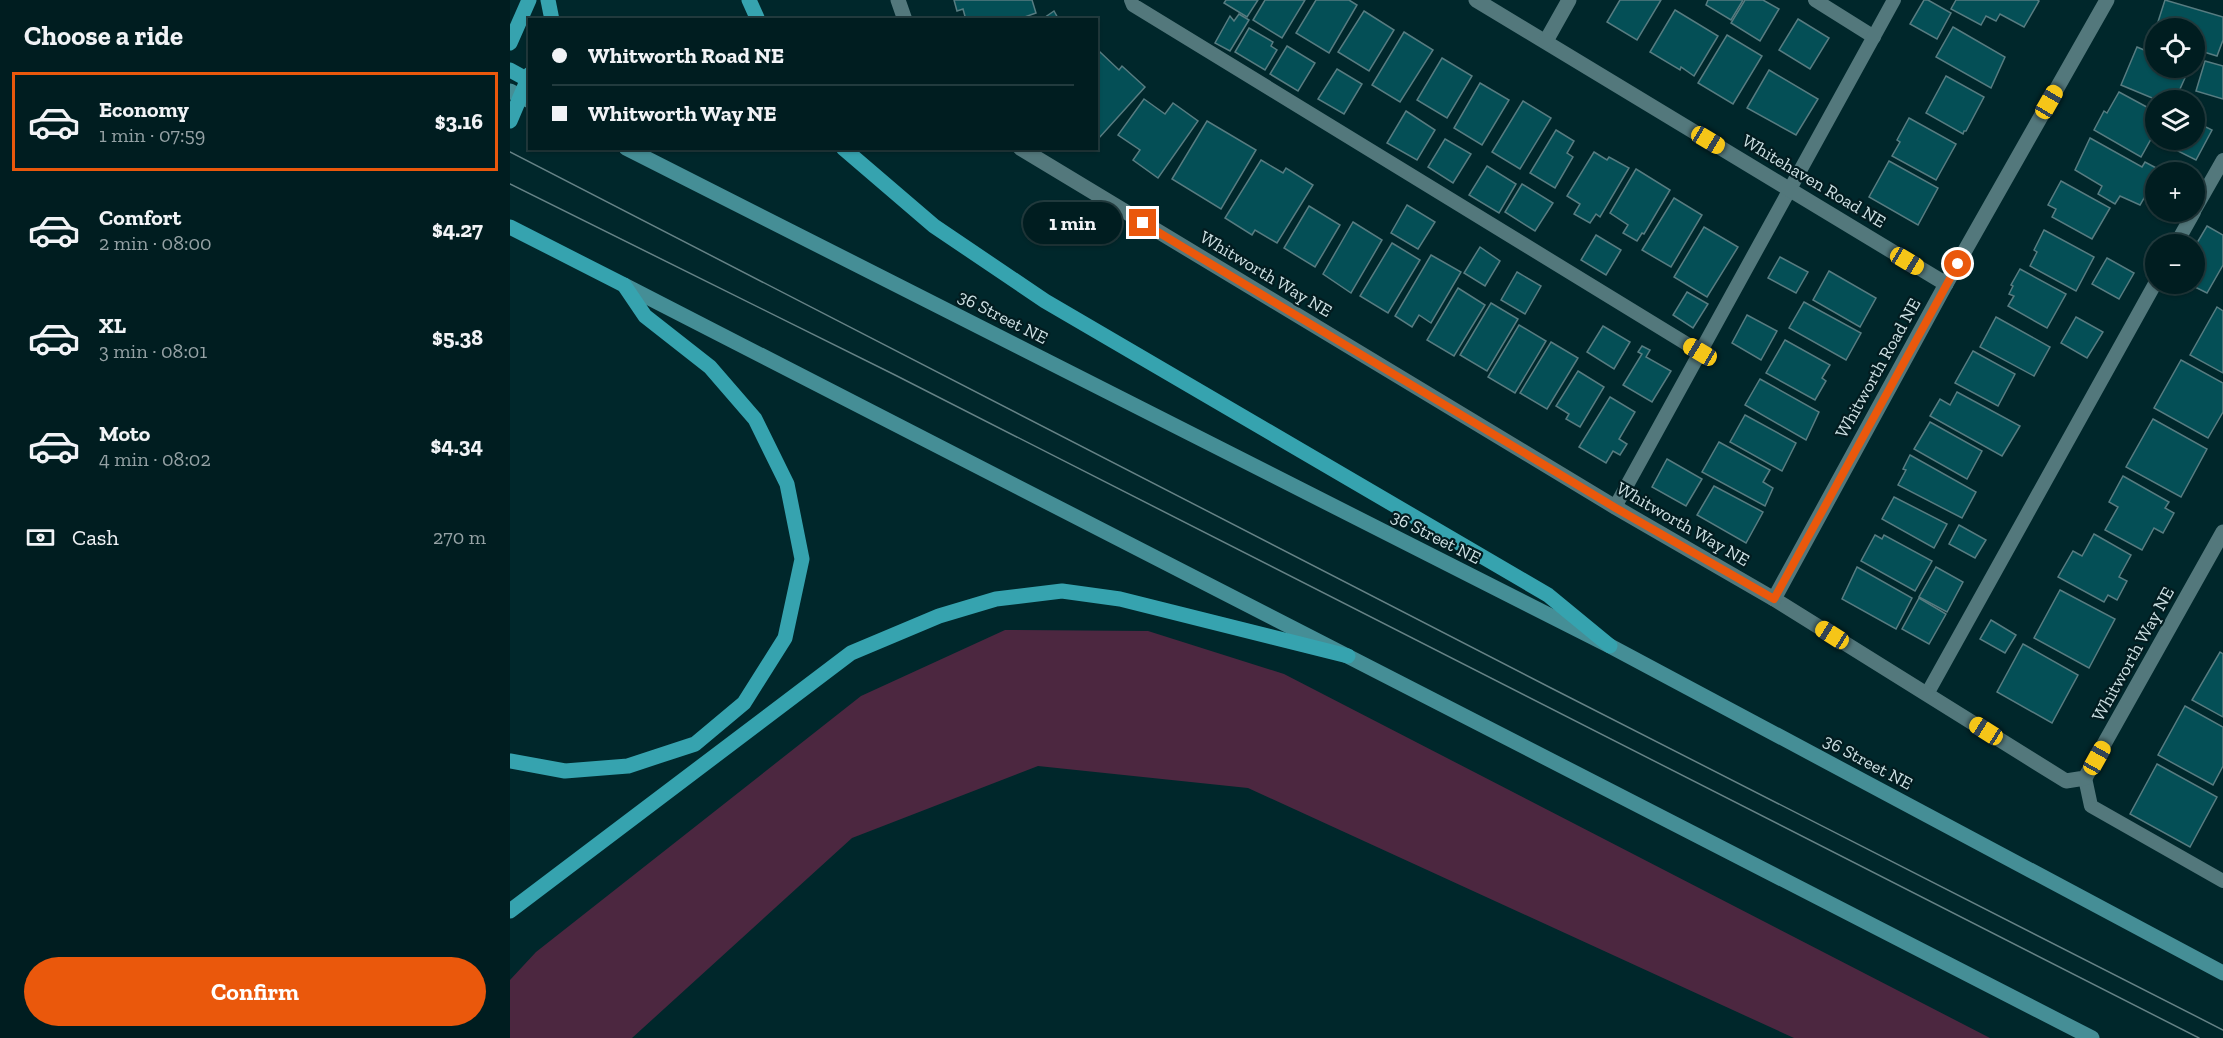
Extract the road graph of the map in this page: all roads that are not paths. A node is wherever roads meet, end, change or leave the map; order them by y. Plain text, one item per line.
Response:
1 (529, 0) edge
2 (548, 0) edge
3 (749, 0) edge
4 (898, 0) edge
5 (1131, 0) edge
6 (1476, 0) edge
7 (1569, 0) edge
8 (1815, 0) edge
9 (1894, 0) edge
10 (2107, 0) edge
11 (552, 18) edge
12 (757, 18) edge
13 (904, 18) edge
14 (1874, 37) junction
15 (1546, 40) junction
16 (510, 43) edge
17 (510, 70) edge
18 (528, 79) edge
19 (528, 80) edge
20 (510, 91) edge
21 (528, 100) edge
22 (510, 121) edge
23 (630, 150) edge
24 (844, 150) edge
25 (1023, 150) edge
26 (2223, 160) edge
27 (1790, 190) junction
28 (2205, 192) edge
29 (510, 227) edge
30 (1946, 284) junction
31 (624, 285) junction
32 (2149, 294) edge
33 (1700, 352) junction
34 (1614, 507) junction
35 (2223, 532) edge
36 (1774, 599) junction
37 (1610, 646) junction
38 (1348, 656) junction
39 (1927, 694) junction
40 (510, 761) edge
41 (2085, 778) junction
42 (2223, 882) edge
43 (510, 911) edge
44 (2223, 973) edge
45 (2092, 1038) edge

1 - 16 main road
2 - 11 main road
3 - 12 main road
4 - 13 street
5 - 33 lane
6 - 15 street, Whitehaven Road NE
7 - 15 street
8 - 14 lane
9 - 14 lane
10 - 30 street, Whitworth Road NE
14 - 27 lane
15 - 27 street, Whitehaven Road NE
17 - 19 main road
18 - 22 main road
20 - 21 main road
23 - 37 main road, 36 Street NE
24 - 37 main road
25 - 34 street, Whitworth Way NE
26 - 28 lane
27 - 30 street, Whitehaven Road NE
27 - 33 lane
29 - 31 main road
30 - 36 street, Whitworth Road NE
31 - 38 main road
31 - 40 main road
32 - 39 lane
33 - 34 lane
34 - 36 street, Whitworth Way NE
35 - 41 street, Whitworth Way NE
36 - 39 street, Whitworth Way NE
37 - 44 main road, 36 Street NE
38 - 43 main road
38 - 45 main road
39 - 41 street, Whitworth Way NE
41 - 42 lane

